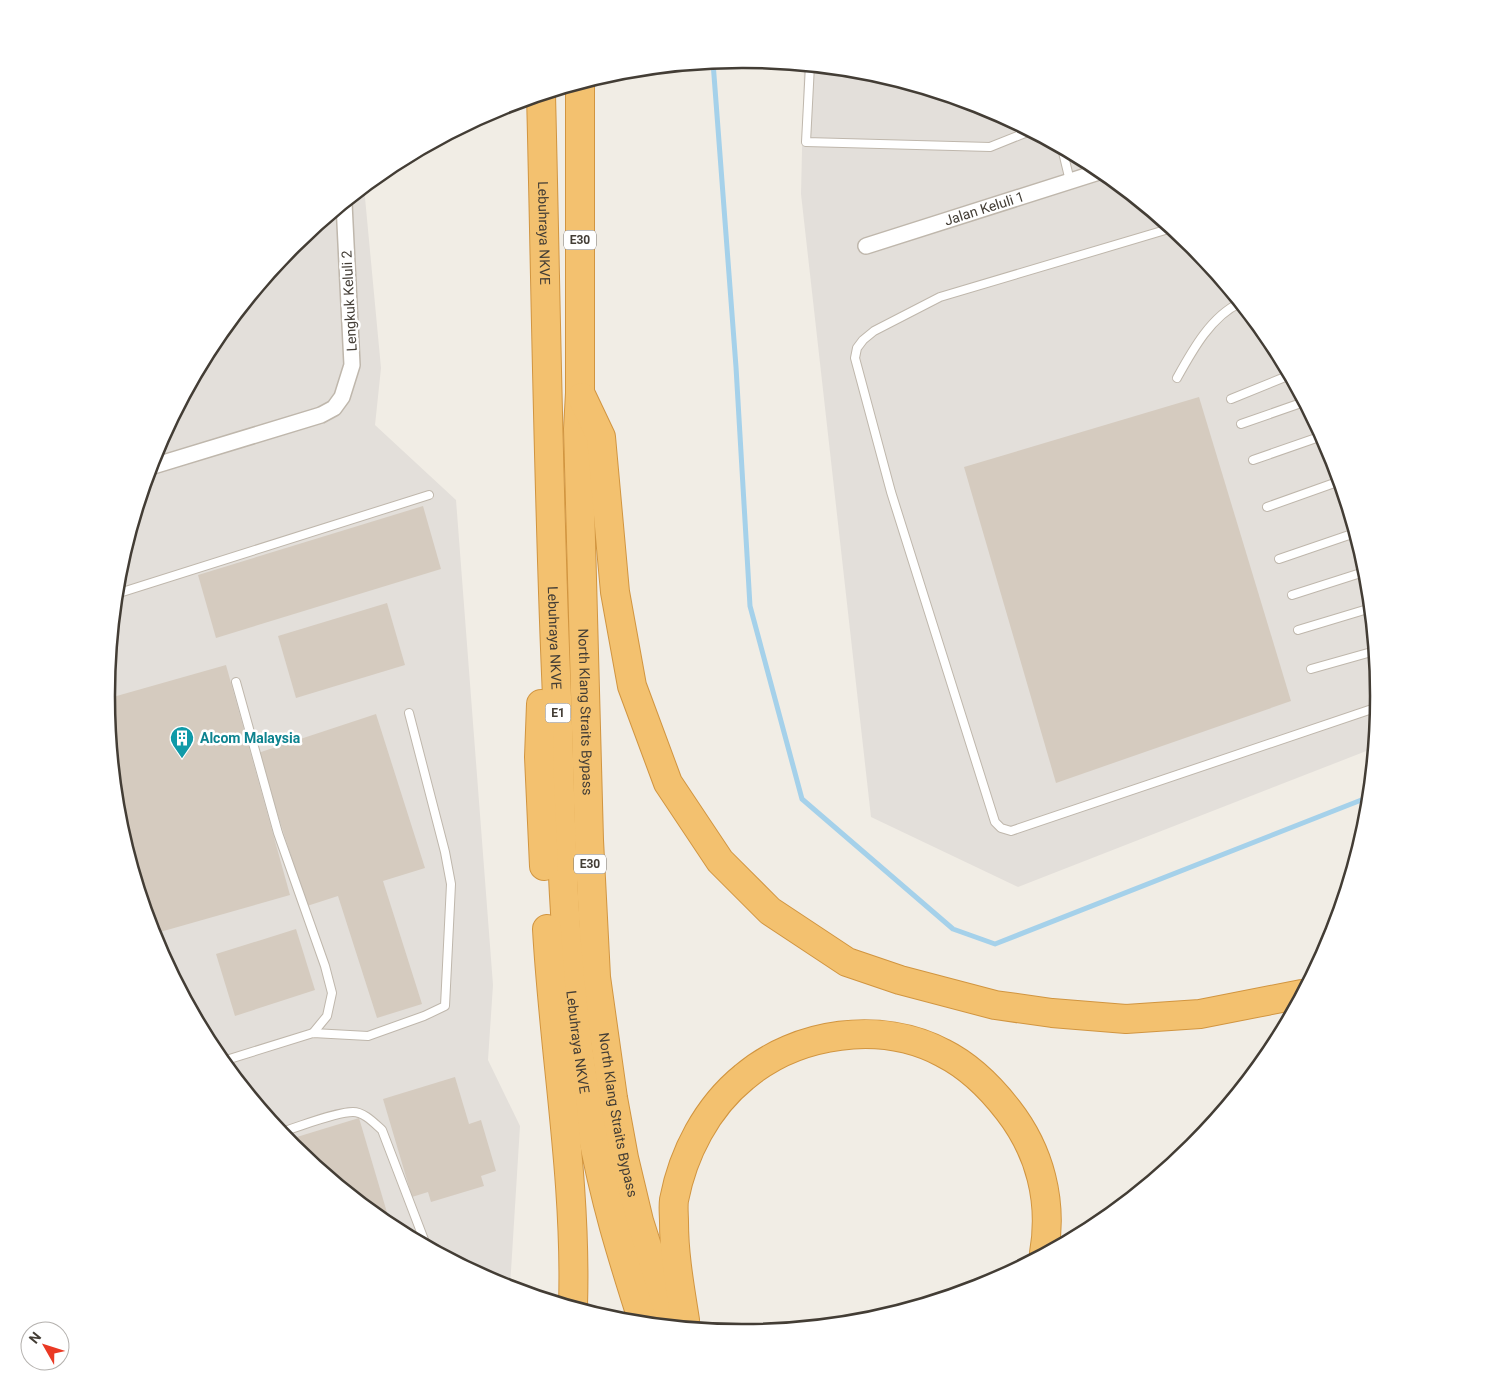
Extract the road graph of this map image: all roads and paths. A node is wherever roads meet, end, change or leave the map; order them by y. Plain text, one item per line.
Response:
1 (810, 72) edge
2 (580, 89) edge
3 (541, 101) edge
4 (1023, 134) edge
5 (1064, 156) edge
6 (1092, 174) edge
7 (1070, 181) junction
8 (344, 210) edge
9 (1165, 230) edge
10 (866, 246) dead end
11 (1235, 306) edge
12 (1177, 378) dead end
13 (1284, 378) edge
14 (580, 393) junction
15 (1231, 399) dead end
16 (1298, 404) edge
17 (1241, 424) dead end
18 (1315, 438) edge
19 (1253, 460) dead end
20 (159, 464) edge
21 (1333, 483) edge
22 (429, 495) dead end
23 (1267, 507) dead end
24 (550, 531) junction
25 (1349, 535) edge
26 (1279, 559) dead end
27 (1358, 574) edge
28 (124, 592) edge
29 (1292, 595) dead end
30 (1364, 610) edge
31 (1298, 630) dead end
32 (1369, 653) edge
33 (1311, 669) dead end
34 (236, 682) dead end
35 (1370, 710) edge
36 (409, 713) dead end
37 (1290, 997) edge
38 (313, 1033) junction
39 (558, 1054) junction
40 (230, 1059) edge
41 (288, 1130) edge
42 (422, 1236) edge
43 (1045, 1245) edge
44 (558, 1295) edge
45 (573, 1300) edge
46 (641, 1315) edge
47 (670, 1319) edge
48 (685, 1320) edge

1 - 4 lane
2 - 14 highway, North Klang Straits Bypass / E30
3 - 24 highway, Lebuhraya NKVE / E1
5 - 7 lane
6 - 7 street, Jalan Keluli 1
7 - 10 street, Jalan Keluli 1
8 - 20 street, Lengkuk Keluli 2
9 - 35 lane
11 - 12 lane
13 - 15 lane
14 - 37 highway
14 - 47 highway, North Klang Straits Bypass / E30
16 - 17 lane
18 - 19 lane
21 - 23 lane
22 - 28 lane
24 - 39 highway
24 - 46 highway, Lebuhraya NKVE / E1
25 - 26 lane
27 - 29 lane
30 - 31 lane
32 - 33 lane
34 - 38 lane
36 - 38 lane
38 - 40 lane
39 - 44 highway
39 - 45 highway
41 - 42 lane
43 - 48 highway

